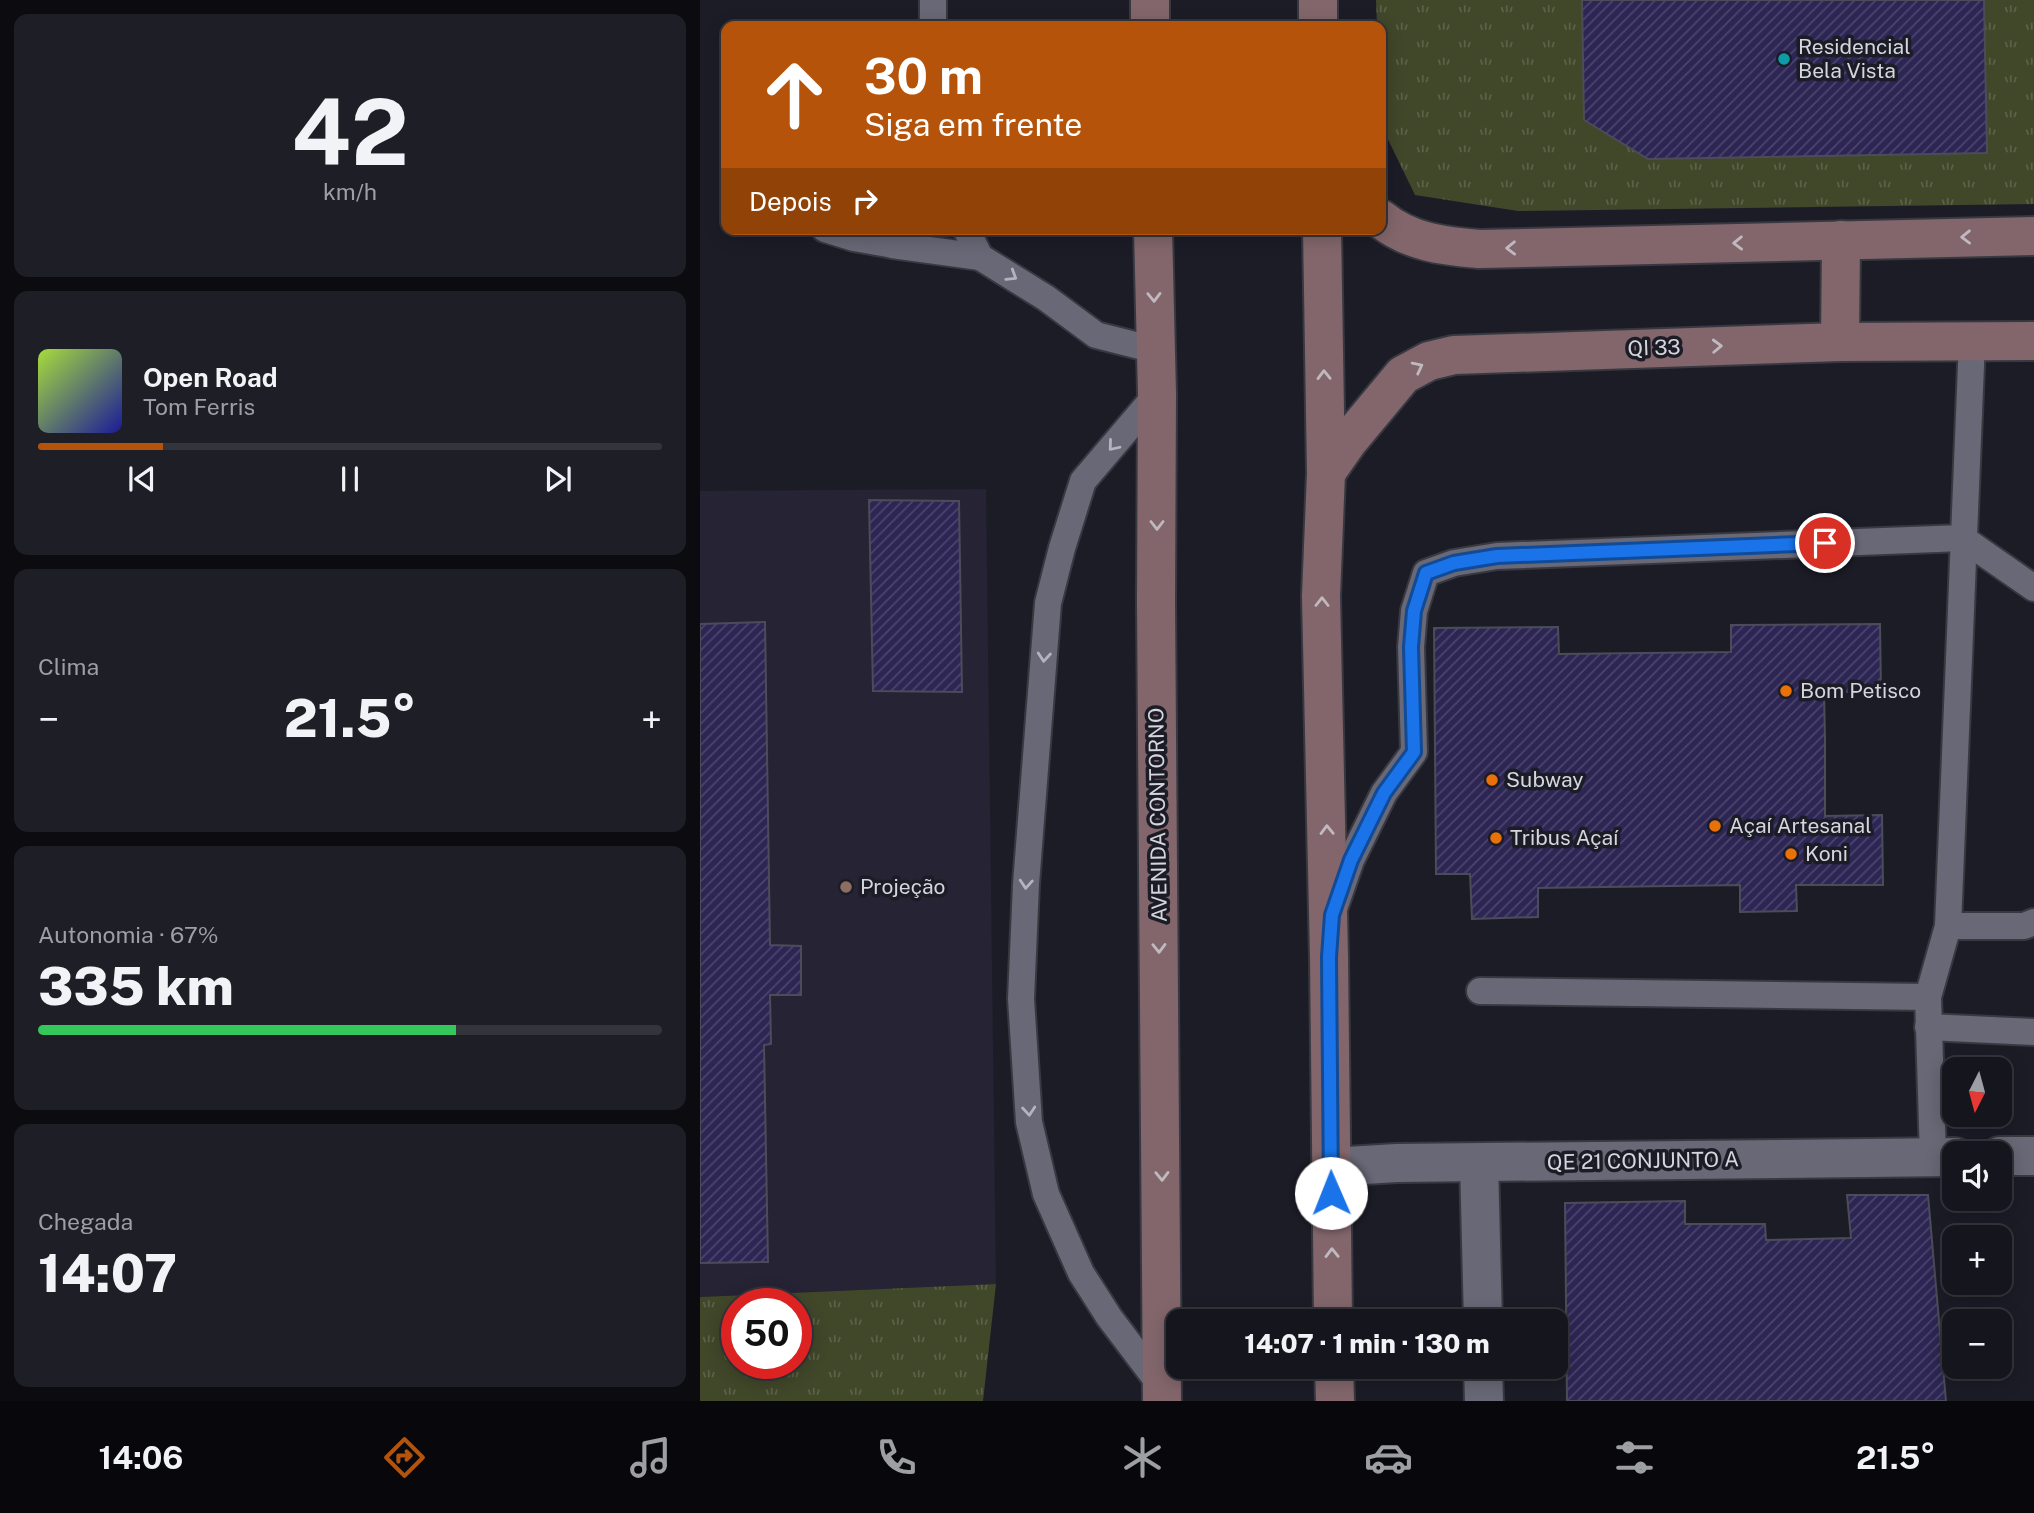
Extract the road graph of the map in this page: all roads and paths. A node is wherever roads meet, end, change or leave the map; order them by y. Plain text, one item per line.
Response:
1 (933, 0) edge
2 (1150, 0) edge
3 (1318, 0) edge
4 (933, 21) edge
5 (1150, 21) edge
6 (1318, 21) edge
7 (1386, 222) edge
8 (844, 235) edge
9 (877, 235) edge
10 (968, 235) edge
11 (1153, 235) edge
12 (1322, 235) edge
13 (2034, 236) edge
14 (1842, 240) junction
15 (892, 245) junction
16 (980, 257) junction
17 (1972, 341) junction
18 (2034, 341) edge
19 (1840, 342) junction
20 (1155, 350) junction
21 (1157, 394) junction
22 (1326, 473) junction
23 (1962, 538) junction
24 (2034, 588) edge
25 (2034, 922) edge
26 (1948, 926) junction
27 (1329, 957) junction
28 (1480, 991) dead end
29 (1928, 997) junction
30 (1928, 1027) junction
31 (2034, 1032) edge
32 (1942, 1141) edge
33 (2012, 1156) edge
34 (2034, 1156) edge
35 (1942, 1157) edge
36 (1479, 1163) junction
37 (1331, 1167) junction
38 (1333, 1309) edge
39 (1482, 1309) edge
40 (1334, 1379) edge
41 (1483, 1379) edge
42 (1162, 1394) edge
43 (1335, 1401) edge
44 (1484, 1401) edge

1 - 4 lane
2 - 5 main road
3 - 6 main road
14 -> 7 main road
8 - 15 lane
9 - 15 lane
10 - 16 lane
11 -> 20 main road, AVENIDA CONTORNO
22 -> 12 main road
13 -> 14 main road
14 - 19 main road
15 - 16 lane
16 -> 20 lane
17 - 18 main road, QI 33
17 - 19 main road, QI 33
17 - 23 lane
22 -> 19 main road, QI 33
20 - 21 main road, AVENIDA CONTORNO
21 -> 42 main road, AVENIDA CONTORNO
21 -> 42 lane
27 -> 22 main road
23 - 24 lane
23 - 26 lane
23 - 27 lane
25 - 26 lane
26 - 29 lane
27 - 37 main road
28 - 29 lane
29 - 30 lane
30 - 31 lane
30 - 32 lane
33 - 34 street
35 - 36 street, QE 21 CONJUNTO A
36 - 37 street, QE 21 CONJUNTO A
36 - 39 street
38 -> 37 main road
40 - 43 main road
41 - 44 street

